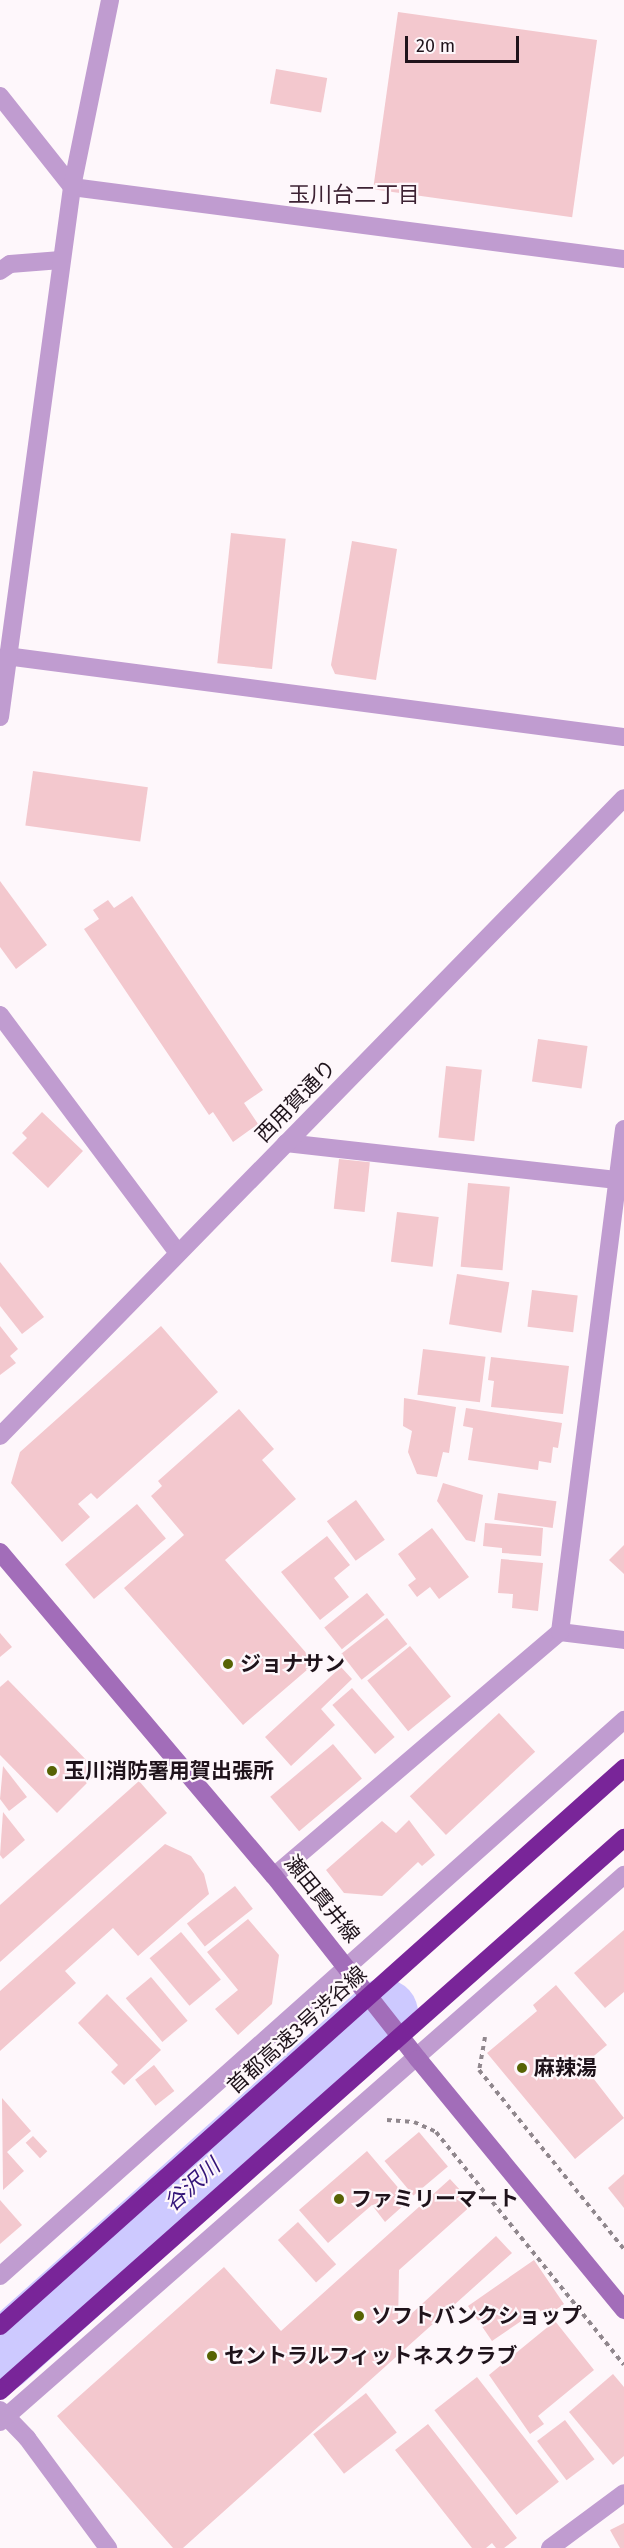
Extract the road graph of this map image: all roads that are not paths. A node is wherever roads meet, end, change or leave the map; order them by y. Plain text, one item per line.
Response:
1 (110, 0) edge
2 (0, 96) edge
3 (72, 187) junction
4 (624, 259) edge
5 (61, 261) junction
6 (0, 271) edge
7 (6, 656) junction
8 (0, 717) edge
9 (624, 737) edge
10 (624, 798) edge
11 (0, 1016) edge
12 (624, 1129) edge
13 (286, 1143) junction
14 (621, 1180) edge
15 (178, 1253) junction
16 (0, 1436) edge
17 (0, 1552) edge
18 (560, 1632) junction
19 (624, 1640) edge
20 (624, 1720) edge
21 (624, 1768) edge
22 (624, 1838) edge
23 (624, 1875) edge
24 (274, 1876) junction
25 (348, 1966) junction
26 (418, 2059) junction
27 (0, 2276) edge
28 (624, 2310) edge
29 (0, 2326) edge
30 (0, 2391) edge
31 (2, 2416) edge
32 (624, 2493) edge
33 (108, 2548) edge
34 (550, 2548) edge

1 - 3 street
2 - 3 street
3 - 4 street
3 - 5 street
5 - 6 street
5 - 7 street
7 - 8 street
7 - 9 street
10 - 13 street, 西用賀通り
11 - 15 street
12 - 14 street
13 - 14 street
13 - 15 street, 西用賀通り
14 - 18 street
15 - 16 street, 西用賀通り
17 - 24 main road, 瀬田貫井線
18 - 19 street
18 - 24 street
20 - 25 street
21 - 29 highway, 首都高速3号渋谷線, bridge
22 - 30 highway, bridge
23 - 26 street
24 - 25 main road, 瀬田貫井線
25 - 26 main road, 瀬田貫井線
25 - 27 street
26 - 28 main road, 瀬田貫井線
26 - 31 street
31 - 33 street
32 - 34 street

